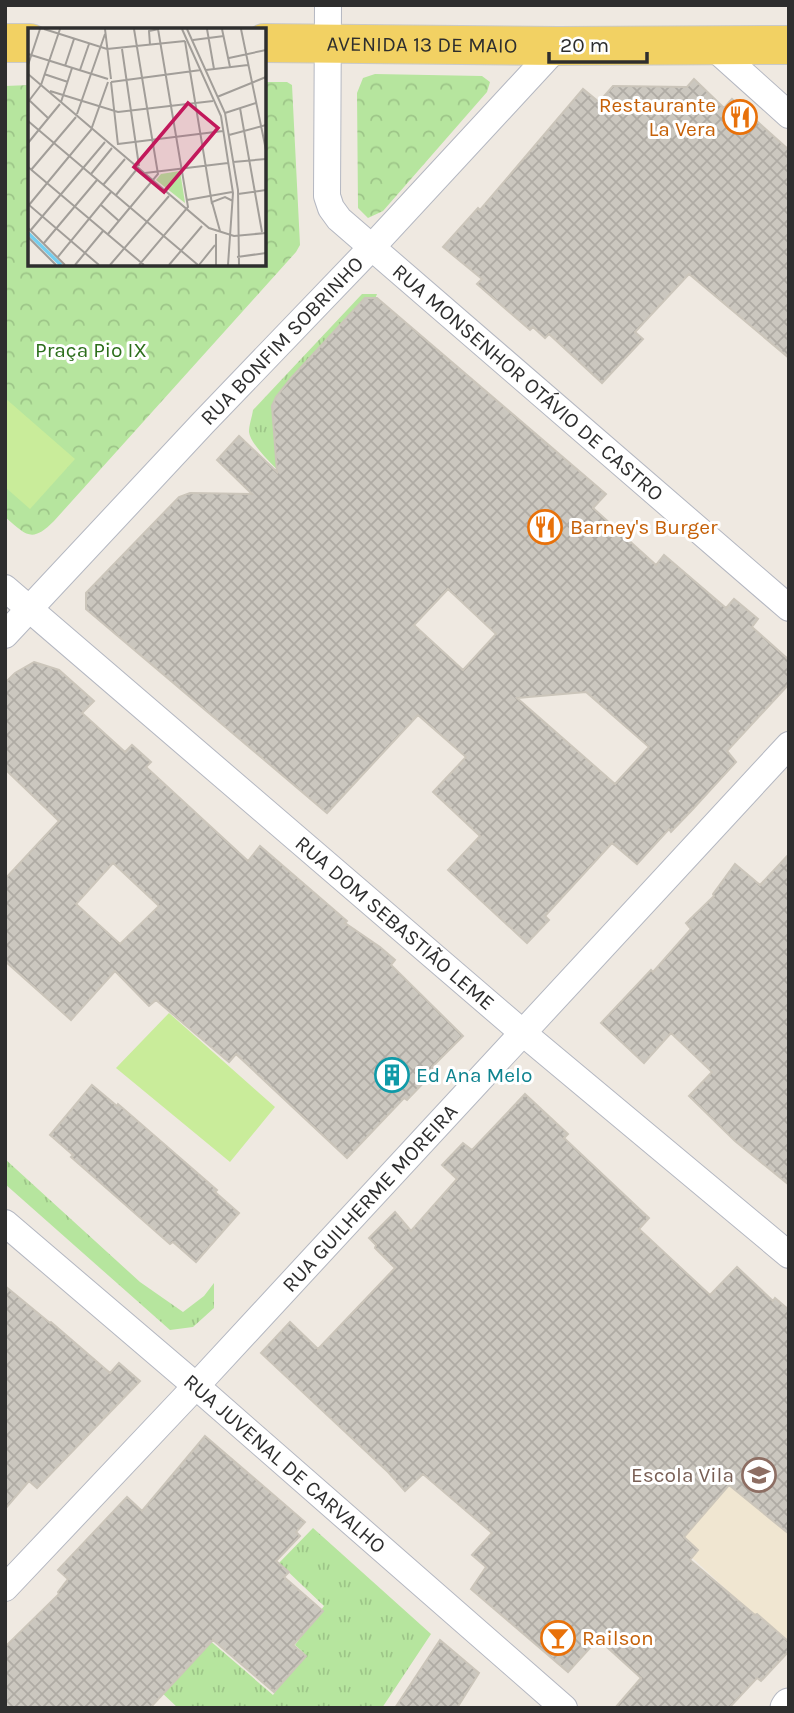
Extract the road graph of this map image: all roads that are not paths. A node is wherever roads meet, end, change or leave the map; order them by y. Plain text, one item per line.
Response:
1 (328, 5) edge
2 (5, 43) edge
3 (28, 43) edge
4 (266, 43) edge
5 (330, 44) junction
6 (711, 45) junction
7 (789, 45) edge
8 (558, 46) junction
9 (789, 115) edge
10 (372, 247) junction
11 (5, 588) edge
12 (789, 608) edge
13 (30, 610) junction
14 (5, 635) edge
15 (789, 745) edge
16 (523, 1033) junction
17 (5, 1223) edge
18 (789, 1255) edge
19 (195, 1386) junction
20 (5, 1588) edge
21 (564, 1708) edge

1 - 5 street, RUA MONSENHOR OTÁVIO DE CASTRO
2 - 3 main road
4 - 5 main road, AVENIDA 13 DE MAIO
5 - 8 main road, AVENIDA 13 DE MAIO
5 - 10 street, RUA MONSENHOR OTÁVIO DE CASTRO
6 - 7 main road, AVENIDA 13 DE MAIO
6 - 8 main road, AVENIDA 13 DE MAIO
6 - 9 street
8 - 10 street, RUA BONFIM SOBRINHO
10 - 12 street, RUA MONSENHOR OTÁVIO DE CASTRO
10 - 13 street, RUA BONFIM SOBRINHO
11 - 13 street, RUA DOM SEBASTIÃO LEME
13 - 14 street, RUA BONFIM SOBRINHO
13 - 16 street, RUA DOM SEBASTIÃO LEME
15 - 16 street, RUA GUILHERME MOREIRA
16 - 18 street, RUA DOM SEBASTIÃO LEME
16 - 19 street, RUA GUILHERME MOREIRA
17 - 19 street, RUA JUVENAL DE CARVALHO
19 - 20 street, RUA GUILHERME MOREIRA
19 - 21 street, RUA JUVENAL DE CARVALHO

